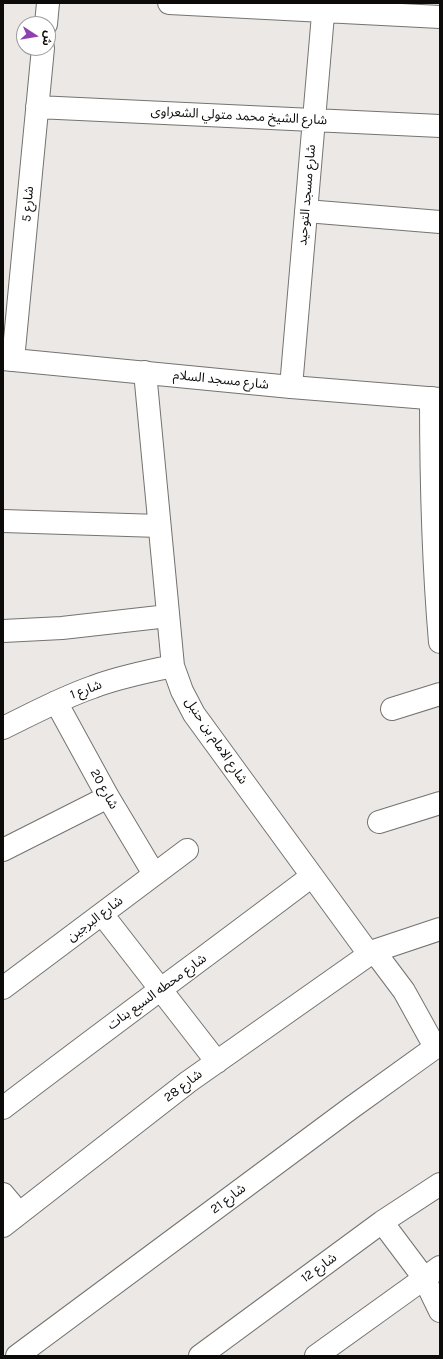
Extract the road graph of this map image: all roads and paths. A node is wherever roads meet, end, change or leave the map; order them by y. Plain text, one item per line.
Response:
1 (48, 3) edge
2 (169, 3) edge
3 (324, 7) edge
4 (47, 16) edge
5 (440, 17) edge
6 (42, 56) edge
7 (38, 107) junction
8 (314, 120) junction
9 (440, 126) edge
10 (306, 211) junction
11 (440, 222) edge
12 (8, 359) edge
13 (145, 372) junction
14 (291, 387) junction
15 (435, 398) edge
16 (3, 521) edge
17 (160, 526) junction
18 (168, 616) junction
19 (3, 631) edge
20 (440, 642) edge
21 (173, 666) junction
22 (440, 694) edge
23 (56, 702) junction
24 (392, 709) dead end
25 (3, 728) edge
26 (108, 797) junction
27 (440, 803) edge
28 (379, 822) dead end
29 (3, 850) edge
30 (187, 850) dead end
31 (154, 874) junction
32 (312, 876) junction
33 (102, 914) junction
34 (440, 929) edge
35 (371, 953) junction
36 (3, 988) edge
37 (161, 990) junction
38 (438, 1045) edge
39 (217, 1062) junction
40 (3, 1108) edge
41 (440, 1184) edge
42 (3, 1194) edge
43 (11, 1220) edge
44 (382, 1222) junction
45 (432, 1273) edge
46 (440, 1311) edge
47 (17, 1356) edge
48 (200, 1356) edge
49 (316, 1356) edge

1 - 4 street
2 - 3 street
3 - 5 street
3 - 8 street, شارع مسجد التوحيد
6 - 7 street, شارع 5
7 - 8 street, شارع الشيخ محمد متولي الشعراوى
7 - 12 street, شارع 5
8 - 9 street, شارع الشيخ محمد متولي الشعراوى
8 - 10 street, شارع مسجد التوحيد
10 - 11 street
10 - 14 street, شارع مسجد التوحيد
12 - 13 street, شارع مسجد السلام
13 - 14 street, شارع مسجد السلام
13 - 17 street, شارع الامام بن حنبل
14 - 15 street, شارع مسجد السلام
15 - 20 street
16 - 17 street
17 - 18 street, شارع الامام بن حنبل
18 - 19 street
18 - 21 street, شارع الامام بن حنبل
21 - 23 street, شارع 1
21 - 32 street, شارع الامام بن حنبل
22 - 24 street
23 - 25 street, شارع 1
23 - 26 street, شارع 20
26 - 29 street
26 - 31 street, شارع 20
27 - 28 street
30 - 31 street, شارع البرجين
31 - 33 street, شارع البرجين
32 - 35 street, شارع الامام بن حنبل
32 - 37 street, شارع محطه السبع بنات
33 - 36 street, شارع البرجين
33 - 37 street
34 - 35 street, شارع 28
35 - 38 street, شارع الامام بن حنبل
35 - 39 street, شارع 28
37 - 39 street
37 - 40 street, شارع محطه السبع بنات
38 - 47 street, شارع 21
39 - 43 street, شارع 28
41 - 44 street, شارع 12
42 - 43 street
44 - 45 street
44 - 48 street, شارع 12
45 - 46 street
45 - 49 street

